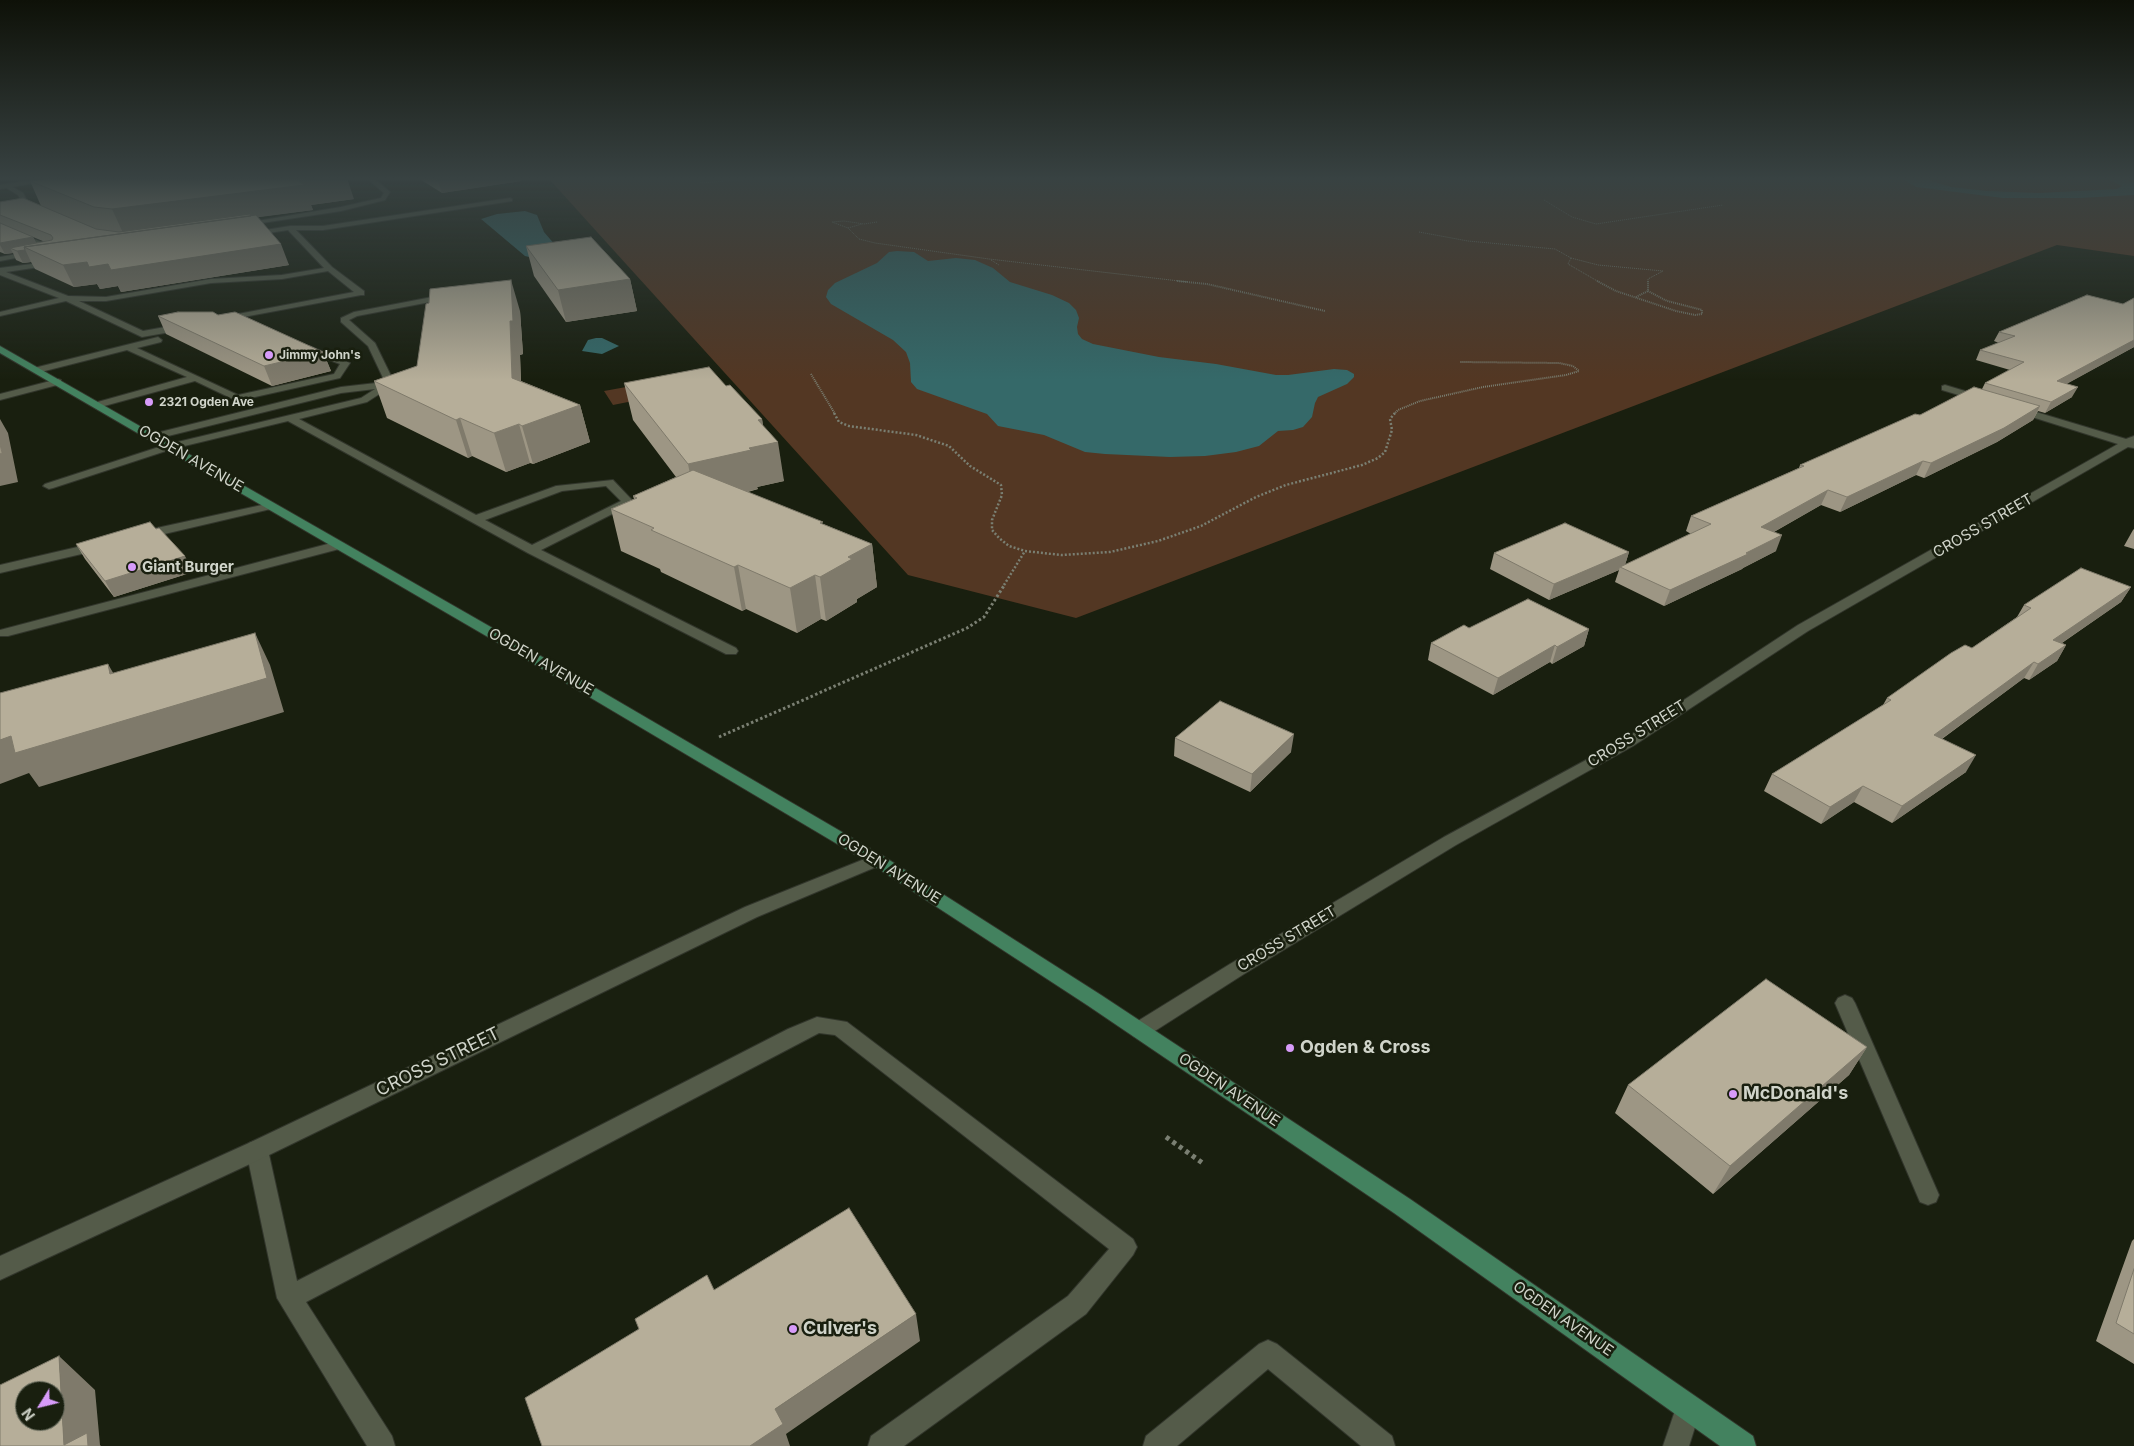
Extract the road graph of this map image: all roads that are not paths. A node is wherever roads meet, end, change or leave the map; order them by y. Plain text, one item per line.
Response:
1 (43, 245) edge
2 (307, 245) edge
3 (0, 259) edge
4 (58, 262) edge
5 (329, 269) junction
6 (0, 271) edge
7 (10, 276) junction
8 (0, 278) edge
9 (455, 295) edge
10 (67, 298) junction
11 (0, 314) edge
12 (194, 324) edge
13 (233, 327) edge
14 (189, 334) edge
15 (300, 346) edge
16 (128, 347) junction
17 (0, 349) edge
18 (37, 370) junction
19 (196, 378) junction
20 (58, 382) junction
21 (390, 384) junction
22 (1945, 388) dead end
23 (314, 396) junction
24 (0, 397) edge
25 (97, 405) junction
26 (329, 409) junction
27 (290, 418) junction
28 (152, 437) junction
29 (2132, 442) edge
30 (169, 447) junction
31 (49, 486) dead end
32 (271, 506) junction
33 (476, 519) junction
34 (129, 539) edge
35 (111, 543) edge
36 (339, 545) junction
37 (532, 550) junction
38 (0, 569) edge
39 (3, 633) dead end
40 (731, 651) dead end
41 (877, 860) junction
42 (1845, 1003) dead end
43 (1140, 1030) junction
44 (257, 1150) junction
45 (1928, 1195) dead end
46 (0, 1268) edge
47 (289, 1298) junction
48 (1688, 1408) junction
49 (382, 1446) edge
50 (881, 1446) edge
51 (1156, 1446) edge
52 (1382, 1446) edge
53 (1676, 1446) edge
54 (1743, 1446) edge

1 - 3 street
2 - 5 street
4 - 6 street
5 - 10 street
5 - 13 street
6 - 7 street
7 - 8 street
7 - 10 street
9 - 21 street
10 - 11 street
10 - 12 street
14 - 16 street
15 - 19 street
16 - 18 street
16 - 19 street
17 - 18 main road, OGDEN AVENUE
18 - 20 main road, OGDEN AVENUE
19 - 25 street
20 - 24 street
20 - 25 main road, OGDEN AVENUE
21 - 23 street
21 - 26 street
22 - 29 street
23 - 26 street
23 - 28 street
25 - 28 main road, OGDEN AVENUE
26 - 27 street
27 - 30 street
27 - 33 street
28 - 30 main road, OGDEN AVENUE
29 - 43 street, CROSS STREET
30 - 31 street
30 - 32 main road, OGDEN AVENUE
32 - 34 street
32 - 36 main road, OGDEN AVENUE
33 - 37 street
33 - 37 street
35 - 38 street
36 - 39 street
36 - 41 main road, OGDEN AVENUE
37 - 40 street
41 - 43 main road, OGDEN AVENUE
41 - 44 street, CROSS STREET
42 - 45 street
43 - 48 main road, OGDEN AVENUE
44 - 46 street, CROSS STREET
44 - 47 street
47 - 49 street
47 - 50 street
48 - 53 street
48 - 54 main road, OGDEN AVENUE
51 - 52 street

